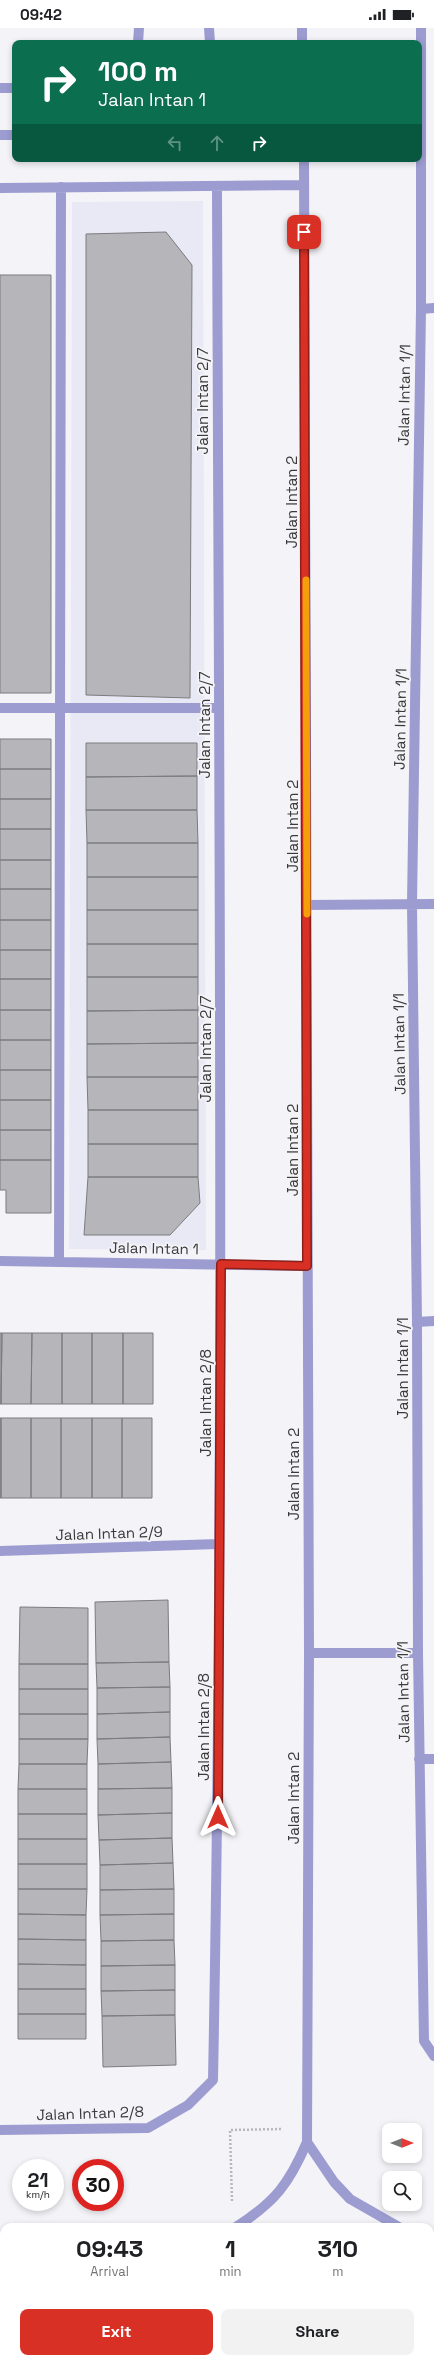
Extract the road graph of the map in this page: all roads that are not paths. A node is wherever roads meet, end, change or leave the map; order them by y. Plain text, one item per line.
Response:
1 (139, 28) edge
2 (209, 28) edge
3 (302, 28) edge
4 (421, 28) edge
5 (138, 40) edge
6 (210, 40) edge
7 (302, 40) edge
8 (421, 40) edge
9 (0, 88) edge
10 (12, 88) edge
11 (0, 135) edge
12 (12, 135) edge
13 (304, 162) edge
14 (421, 162) edge
15 (304, 185) junction
16 (216, 186) junction
17 (61, 187) junction
18 (0, 188) edge
19 (434, 308) edge
20 (421, 309) junction
21 (0, 708) edge
22 (60, 708) junction
23 (219, 708) junction
24 (412, 904) junction
25 (434, 904) edge
26 (307, 905) junction
27 (0, 1261) edge
28 (59, 1261) junction
29 (221, 1264) junction
30 (307, 1266) junction
31 (434, 1321) edge
32 (417, 1322) junction
33 (218, 1544) junction
34 (0, 1551) edge
35 (309, 1653) junction
36 (418, 1653) junction
37 (419, 1759) junction
38 (434, 1759) edge
39 (434, 2056) edge
40 (0, 2130) edge
41 (307, 2142) junction
42 (242, 2223) edge
43 (391, 2223) edge

1 - 5 street
2 - 6 street
3 - 7 street
4 - 8 street, Jalan Intan 1/1
9 - 10 street
11 - 12 street
13 - 15 street, Jalan Intan 2
14 - 20 street, Jalan Intan 1/1
15 - 16 street
15 - 26 street, Jalan Intan 2
16 - 17 street
16 - 23 street, Jalan Intan 2/7
17 - 18 street
17 - 22 street
19 - 20 street
20 - 24 street, Jalan Intan 1/1
21 - 22 street
22 - 23 street
22 - 28 street
23 - 29 street, Jalan Intan 2/7
24 - 25 street
24 - 26 street
24 - 32 street, Jalan Intan 1/1
26 - 30 street, Jalan Intan 2
27 - 28 street, Jalan Intan 1
28 - 29 street, Jalan Intan 1
29 - 30 street, Jalan Intan 1
29 - 33 street, Jalan Intan 2/8
30 - 35 street, Jalan Intan 2
31 - 32 street
32 - 36 street, Jalan Intan 1/1
33 - 34 street, Jalan Intan 2/9
33 - 40 street, Jalan Intan 2/8
35 - 36 street
35 - 41 street, Jalan Intan 2
36 - 37 street, Jalan Intan 1/1
37 - 38 street
37 - 39 street, Jalan Intan 1/1
41 - 42 street, Jalan Intan 2
41 - 43 street

